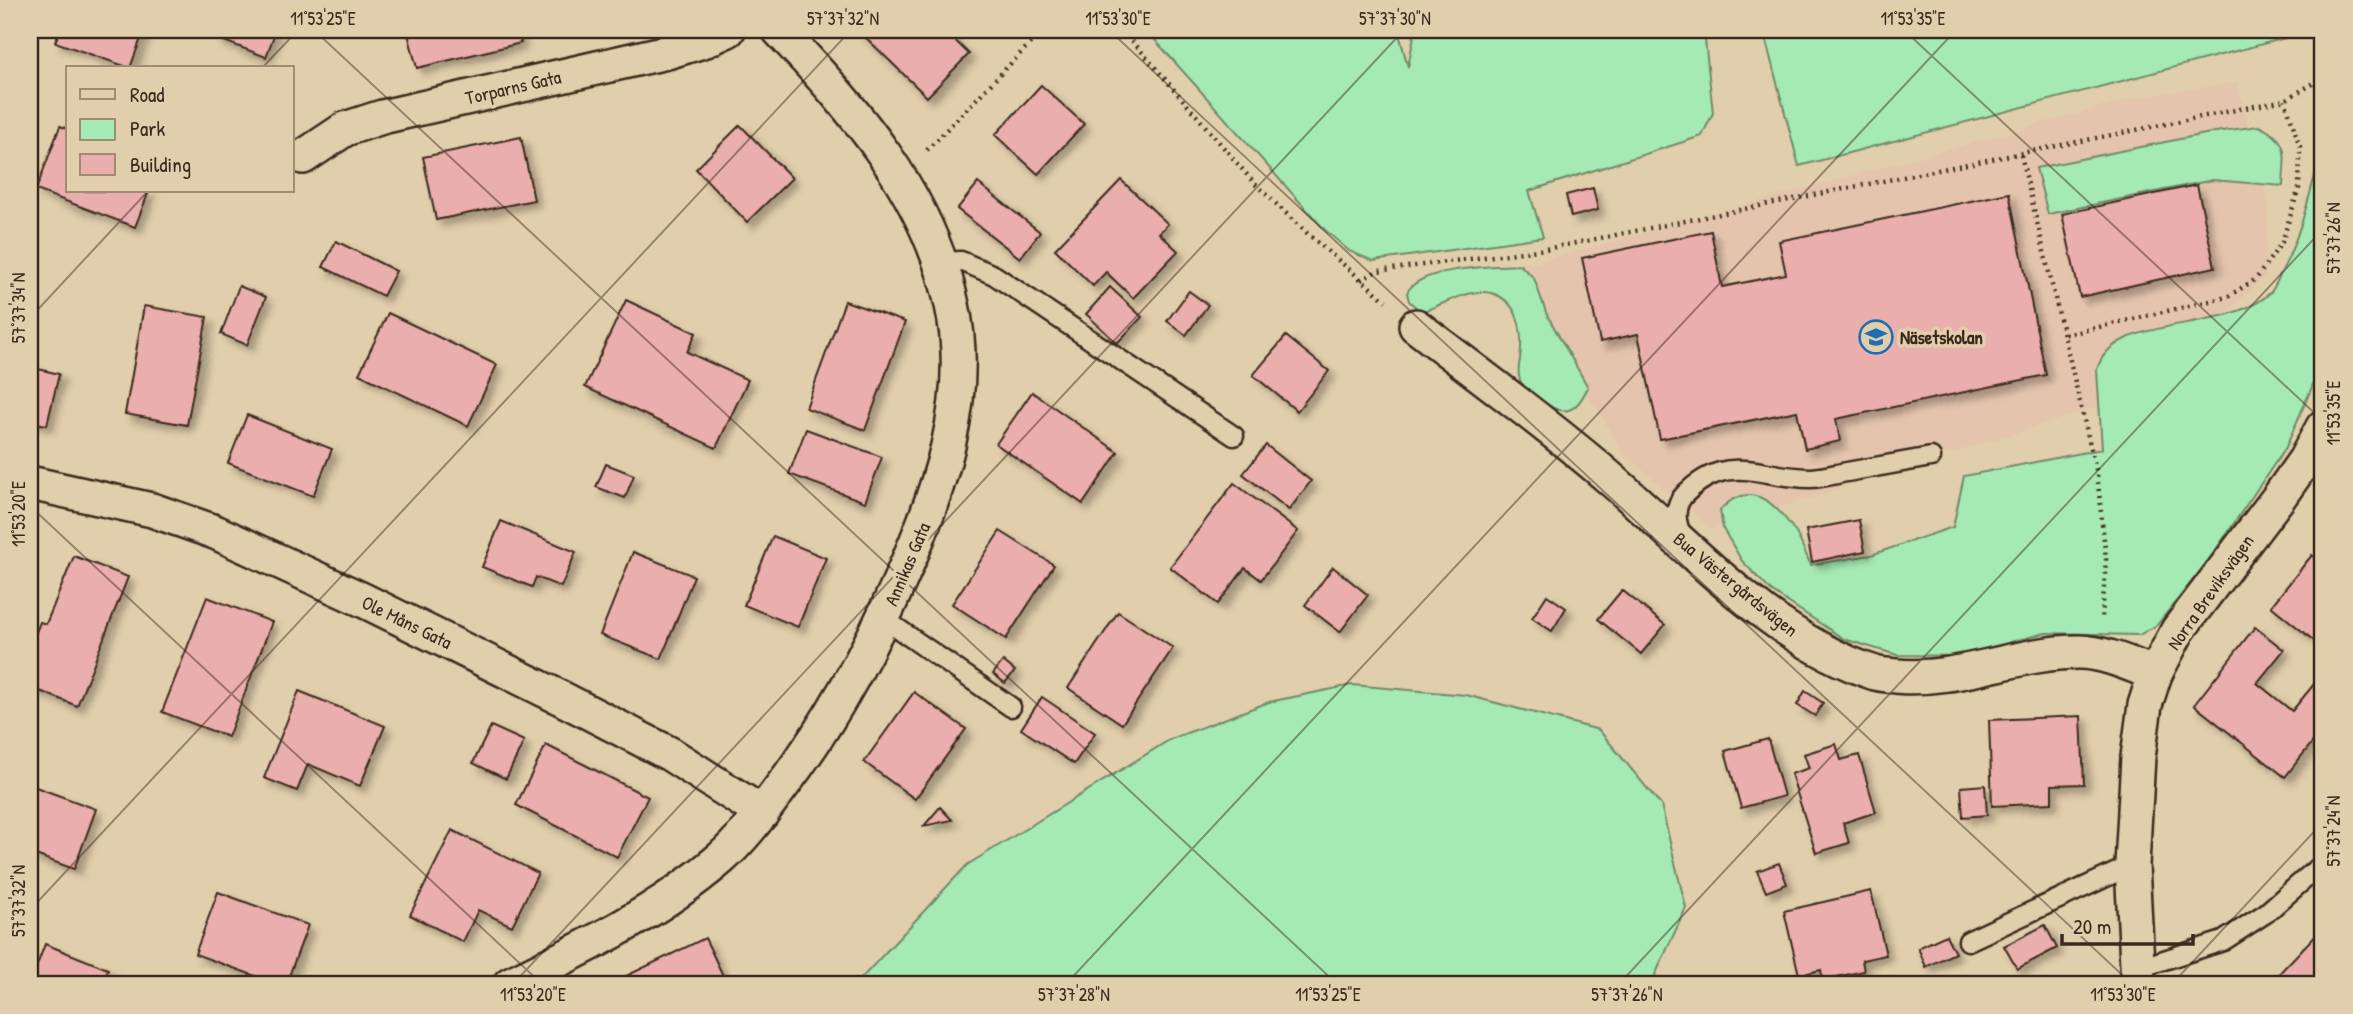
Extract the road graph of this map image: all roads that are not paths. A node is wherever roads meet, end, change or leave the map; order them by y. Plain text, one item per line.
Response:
1 (728, 30) edge
2 (779, 30) edge
3 (298, 155) edge
4 (940, 262) junction
5 (1416, 326) road end
6 (1234, 436) dead end
7 (2320, 439) edge
8 (1931, 457) dead end
9 (30, 483) edge
10 (1686, 546) junction
11 (884, 619) junction
12 (2155, 674) junction
13 (1011, 707) dead end
14 (762, 813) junction
15 (2132, 864) junction
16 (2315, 870) dead end
17 (1968, 941) dead end
18 (2137, 977) edge
19 (510, 984) edge

1 - 3 street, Torparns Gata
2 - 4 street, Annikas Gata
4 - 6 lane
4 - 11 street, Annikas Gata
5 - 10 street, Bua Västergårdsvägen
7 - 12 street, Norra Breviksvägen
8 - 10 lane
9 - 14 street, Ole Måns Gata
10 - 12 street, Bua Västergårdsvägen
11 - 13 lane
11 - 14 street, Annikas Gata
12 - 15 street, Norra Breviksvägen
14 - 19 street, Annikas Gata
15 - 17 lane
15 - 18 street, Norra Breviksvägen
16 - 18 lane

